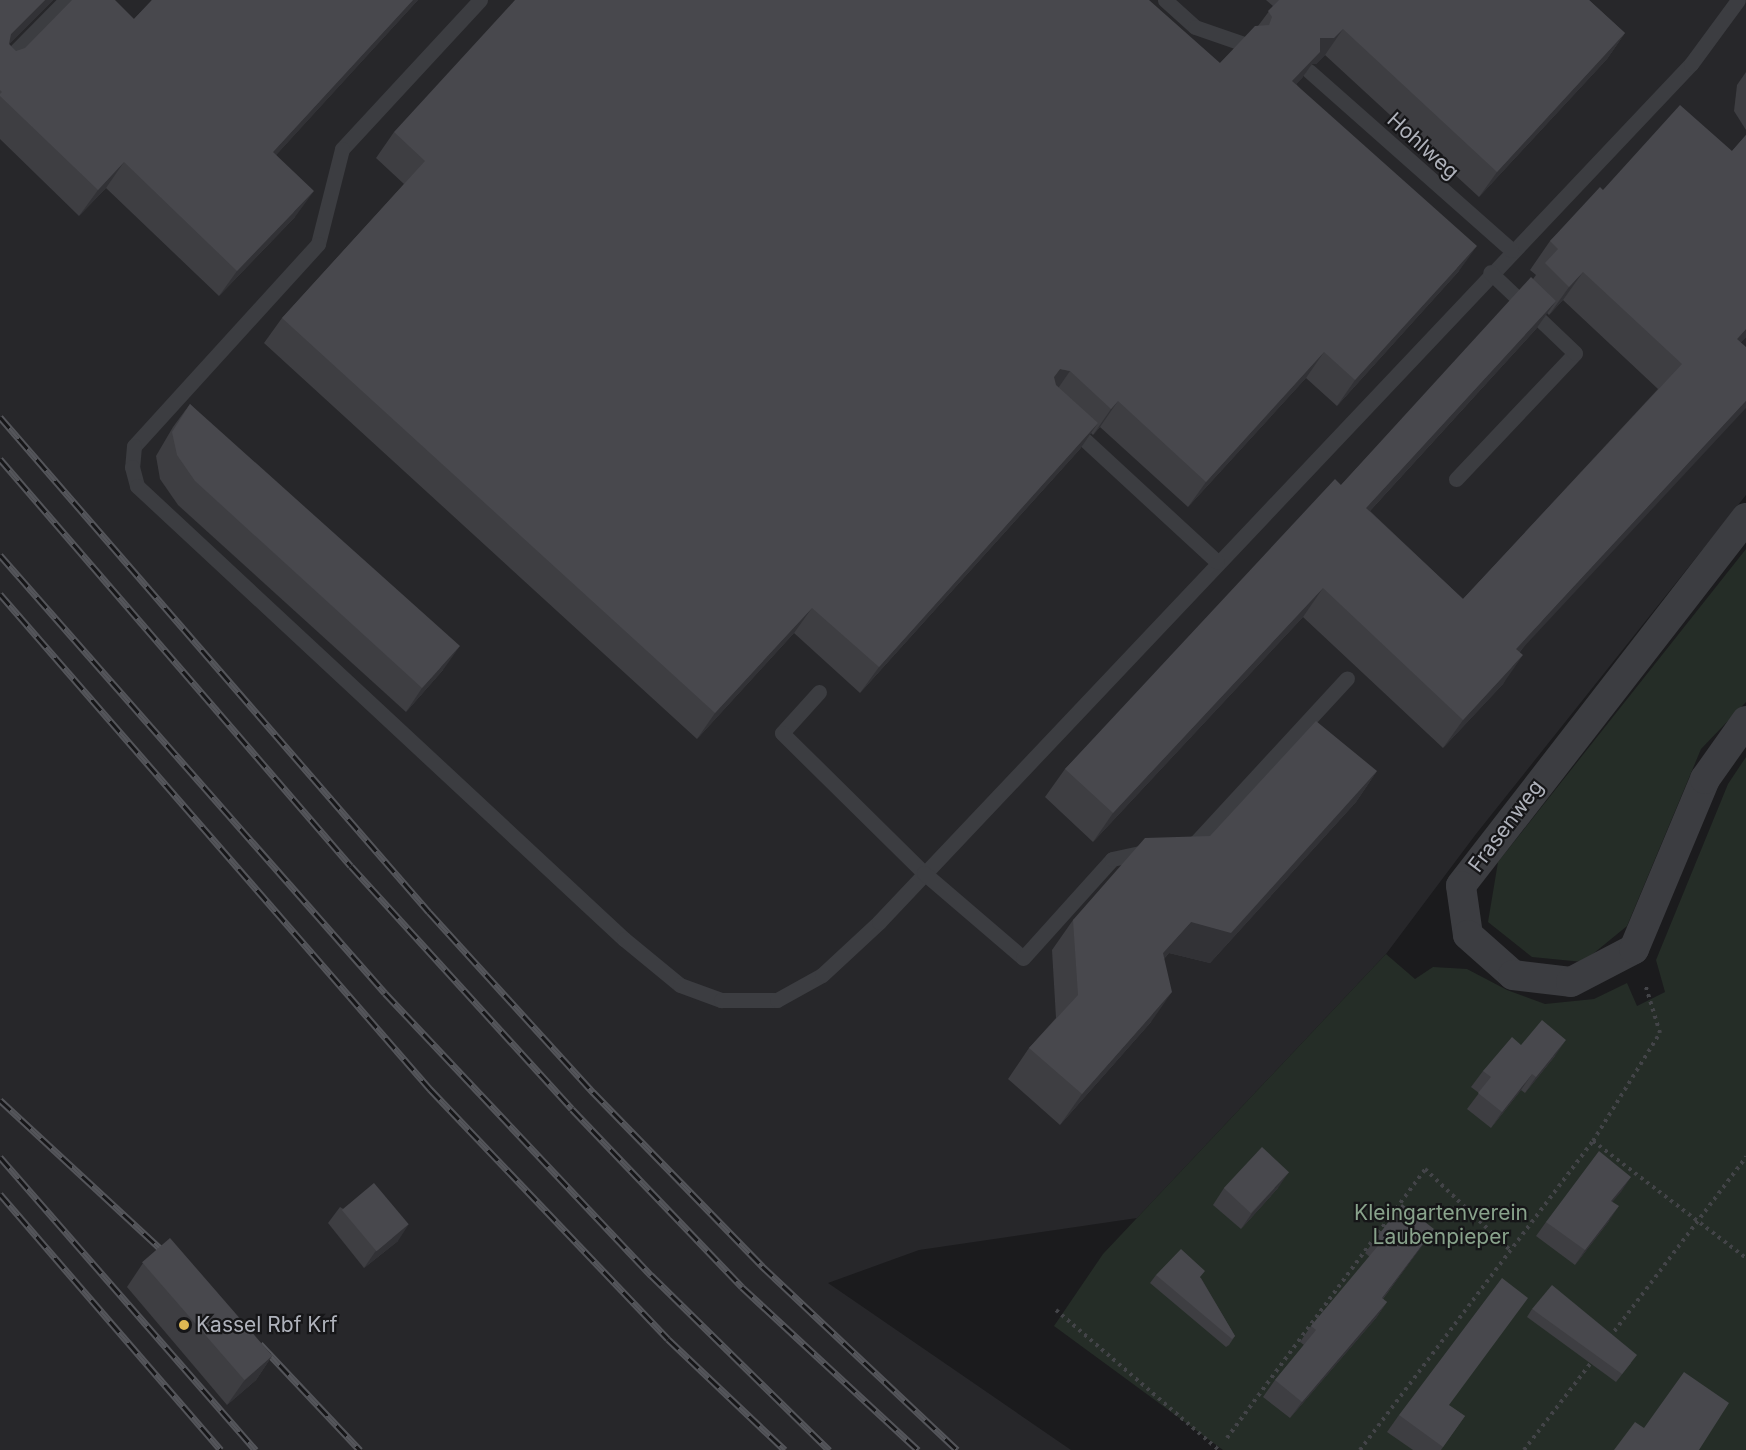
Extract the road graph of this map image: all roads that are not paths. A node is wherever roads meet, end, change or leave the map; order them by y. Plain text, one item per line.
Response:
1 (66, 0) edge
2 (480, 0) edge
3 (1165, 0) edge
4 (1738, 0) edge
5 (1244, 44) edge
6 (0, 67) edge
7 (1309, 71) edge
8 (1511, 250) junction
9 (1490, 272) junction
10 (1063, 419) edge
11 (1456, 479) dead end
12 (1746, 518) edge
13 (1217, 562) junction
14 (1347, 678) dead end
15 (819, 692) dead end
16 (1746, 721) edge
17 (924, 873) junction

1 - 6 lane
2 - 17 lane
3 - 5 lane
4 - 8 lane
7 - 8 lane, Hohlweg
8 - 9 lane
9 - 11 lane
9 - 13 lane
10 - 13 lane
12 - 16 street, Frasenweg
13 - 17 lane
14 - 17 lane
15 - 17 lane

